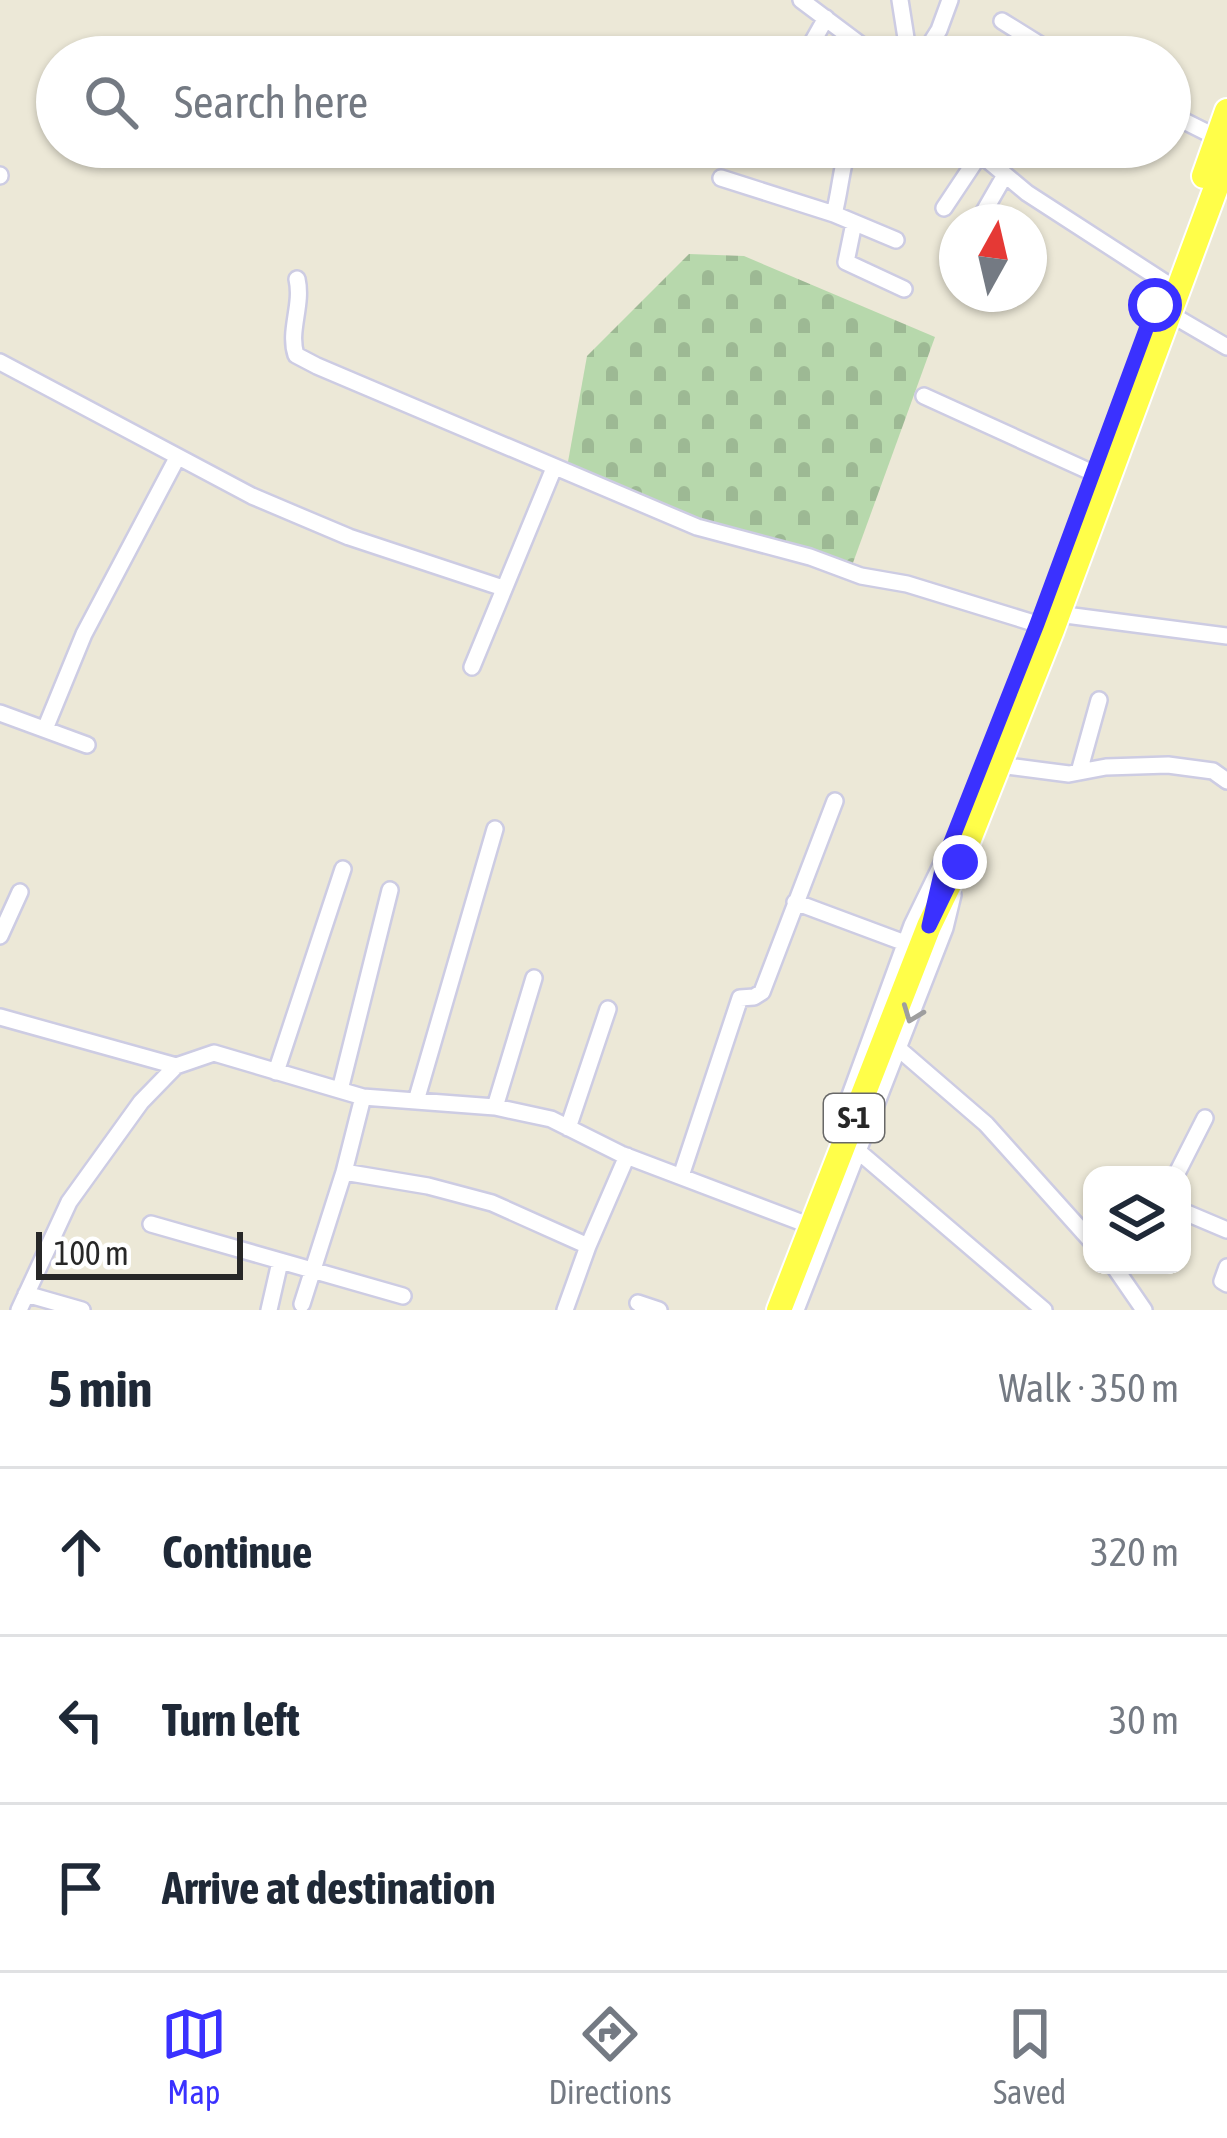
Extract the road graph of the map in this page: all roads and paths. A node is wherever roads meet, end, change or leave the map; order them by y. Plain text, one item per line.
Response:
1 (801, 0) edge
2 (900, 0) edge
3 (950, 0) edge
4 (826, 18) junction
5 (1002, 21) dead end
6 (816, 36) edge
7 (850, 36) edge
8 (906, 36) edge
9 (935, 36) edge
10 (1026, 36) edge
11 (1227, 112) edge
12 (1191, 126) edge
13 (1224, 146) edge
14 (842, 168) edge
15 (966, 168) edge
16 (997, 168) edge
17 (1005, 175) junction
18 (721, 178) dead end
19 (946, 204) edge
20 (988, 204) edge
21 (834, 214) junction
22 (854, 223) junction
23 (896, 240) dead end
24 (297, 279) dead end
25 (904, 289) dead end
26 (1163, 300) junction
27 (1227, 347) edge
28 (0, 362) edge
29 (924, 396) dead end
30 (177, 458) junction
31 (554, 468) junction
32 (1093, 473) junction
33 (503, 588) junction
34 (1048, 619) junction
35 (1227, 636) edge
36 (472, 667) dead end
37 (1099, 700) dead end
38 (0, 712) edge
39 (45, 728) junction
40 (86, 745) dead end
41 (999, 764) junction
42 (1078, 772) junction
43 (1227, 781) edge
44 (836, 801) dead end
45 (495, 829) dead end
46 (953, 860) junction
47 (343, 869) dead end
48 (391, 890) dead end
49 (20, 892) dead end
50 (795, 902) junction
51 (0, 936) edge
52 (905, 944) junction
53 (534, 978) dead end
54 (608, 1009) dead end
55 (0, 1017) edge
56 (899, 1049) junction
57 (176, 1066) junction
58 (276, 1072) junction
59 (340, 1090) junction
60 (364, 1097) junction
61 (416, 1101) junction
62 (495, 1107) junction
63 (1205, 1118) dead end
64 (568, 1128) junction
65 (858, 1151) junction
66 (627, 1156) junction
67 (1181, 1166) edge
68 (344, 1172) junction
69 (681, 1176) junction
70 (1191, 1215) edge
71 (803, 1222) junction
72 (151, 1224) dead end
73 (1227, 1231) edge
74 (1083, 1232) edge
75 (588, 1246) junction
76 (280, 1262) junction
77 (1227, 1267) edge
78 (311, 1268) junction
79 (1123, 1274) edge
80 (1227, 1284) edge
81 (26, 1294) junction
82 (403, 1296) dead end
83 (638, 1303) dead end
84 (302, 1304) dead end
85 (19, 1310) edge
86 (82, 1310) edge
87 (268, 1310) edge
88 (566, 1310) edge
89 (659, 1310) edge
90 (769, 1310) edge
91 (778, 1310) edge
92 (796, 1310) edge
93 (1044, 1310) edge
94 (1144, 1310) edge

1 - 4 street
2 - 8 street
3 - 9 street
4 - 6 street
4 - 7 street
5 - 10 street
11 - 13 main road, S-1
12 - 13 street
13 - 26 main road, S-1
14 - 21 street
15 - 19 street
16 - 17 street
17 - 20 street
17 - 26 street
18 - 21 street
21 - 22 street
22 - 23 street
22 - 25 street
24 - 31 street
26 - 27 street
26 - 32 main road, S-1
26 - 34 main road, S-1
28 - 30 street
29 - 32 street
30 - 33 street
30 - 39 street
31 - 33 street
31 - 34 street
32 - 34 main road, S-1
33 - 36 street
34 - 35 street
34 - 41 main road, S-1
34 - 46 main road, S-1
37 - 42 street
38 - 39 street
39 - 40 street
41 - 42 street
41 - 46 main road, S-1
42 - 43 street
44 - 50 street
45 - 61 street
46 - 52 street
46 -> 56 street
46 - 91 main road, S-1
47 - 58 street
48 - 59 street
49 - 51 street
50 - 52 street
50 - 69 street
52 - 71 street
53 - 62 street
54 - 64 street
55 - 57 street
56 - 65 street
56 - 74 street
57 - 58 street
57 - 81 street
58 - 59 street
59 - 60 street
60 - 61 street
60 - 68 street
61 - 62 street
62 - 64 street
63 - 67 street
64 - 66 street
65 - 92 street
65 - 93 street
66 - 69 street
66 - 75 street
68 - 75 street
68 - 78 street
69 - 71 street
70 - 73 street
71 - 90 street
72 - 76 street
75 - 88 street
76 - 78 street
76 - 87 street
77 - 80 street
78 - 82 street
78 - 84 street
79 - 94 street
81 - 85 street
81 - 86 street
83 - 89 street

